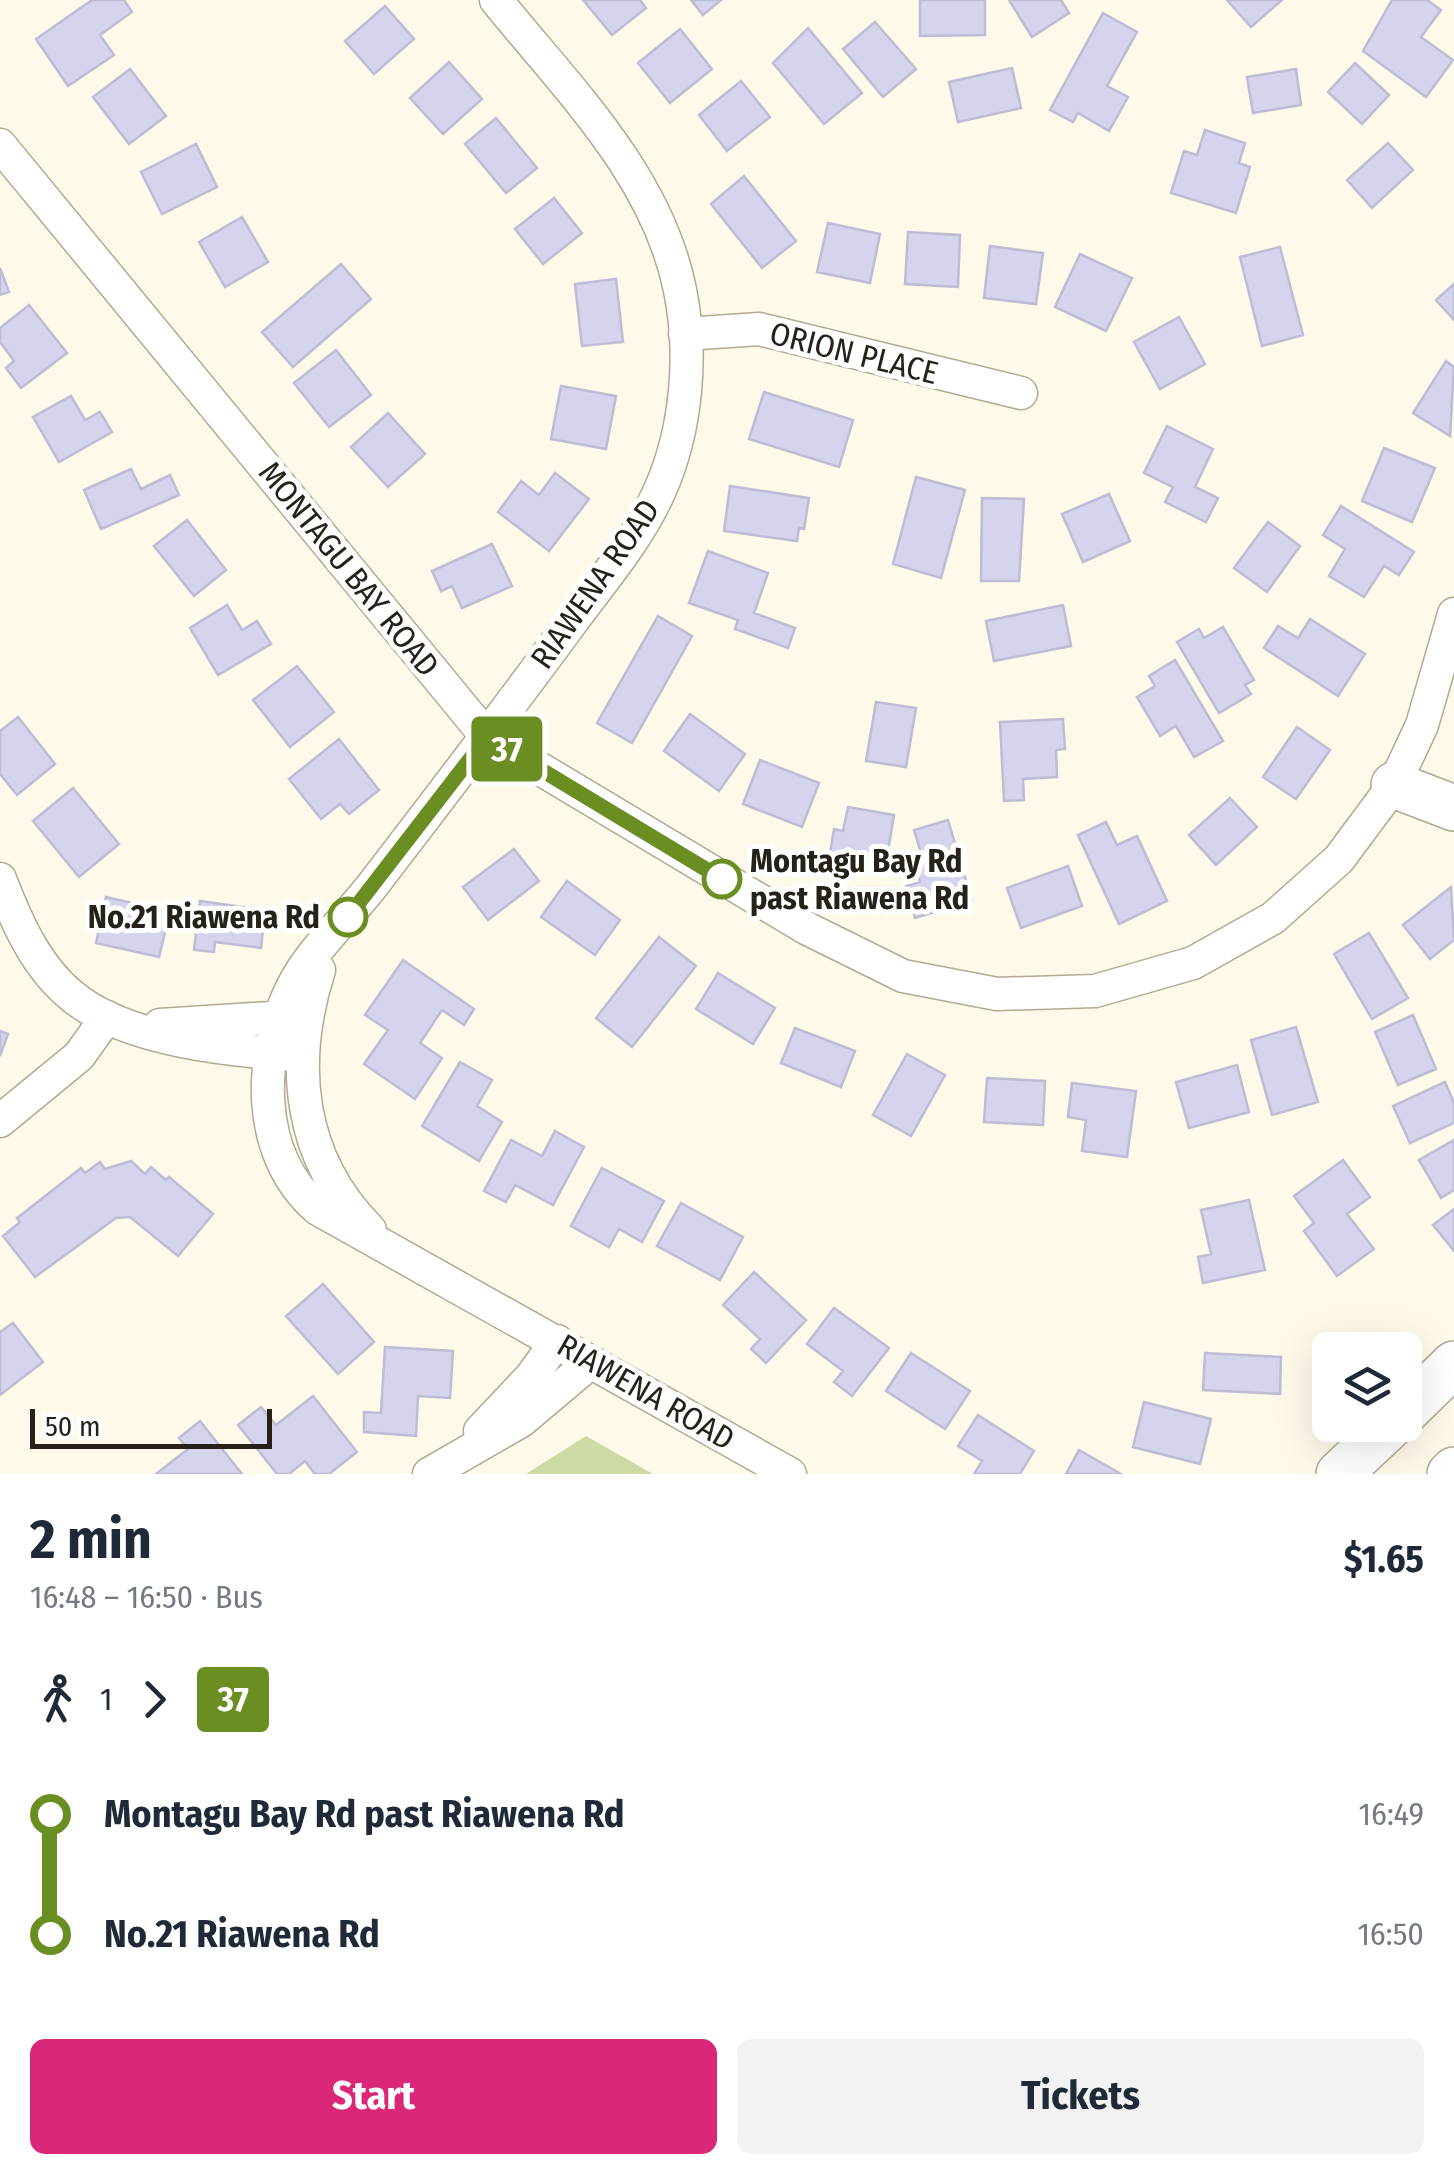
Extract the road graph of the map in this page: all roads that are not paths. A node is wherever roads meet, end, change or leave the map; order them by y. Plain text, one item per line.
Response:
1 (496, 0) edge
2 (0, 145) edge
3 (685, 334) junction
4 (1021, 393) dead end
5 (1454, 614) edge
6 (487, 737) junction
7 (1394, 784) junction
8 (1454, 808) edge
9 (0, 879) edge
10 (0, 921) edge
11 (53, 977) junction
12 (294, 1016) junction
13 (106, 1017) junction
14 (286, 1054) junction
15 (0, 1121) edge
16 (557, 1341) junction
17 (592, 1362) junction
18 (1454, 1364) edge
19 (1422, 1395) edge
20 (1373, 1442) edge
21 (427, 1474) edge
22 (790, 1474) edge
23 (1339, 1474) edge

1 - 3 street, RIAWENA ROAD
2 - 6 street, MONTAGU BAY ROAD
3 - 4 street, ORION PLACE
3 - 6 street, RIAWENA ROAD
5 - 7 street, MONTAGU BAY ROAD
6 - 7 street, MONTAGU BAY ROAD
6 - 12 street, RIAWENA ROAD
7 - 8 main road
9 - 11 street
10 - 11 street
11 - 13 street
12 - 13 street
12 - 14 street, RIAWENA ROAD
13 - 14 street
13 - 15 street
14 - 16 street, RIAWENA ROAD
16 - 17 street, RIAWENA ROAD
16 - 21 street
17 - 21 street
17 - 22 street, RIAWENA ROAD
18 - 19 main road
20 - 23 main road

